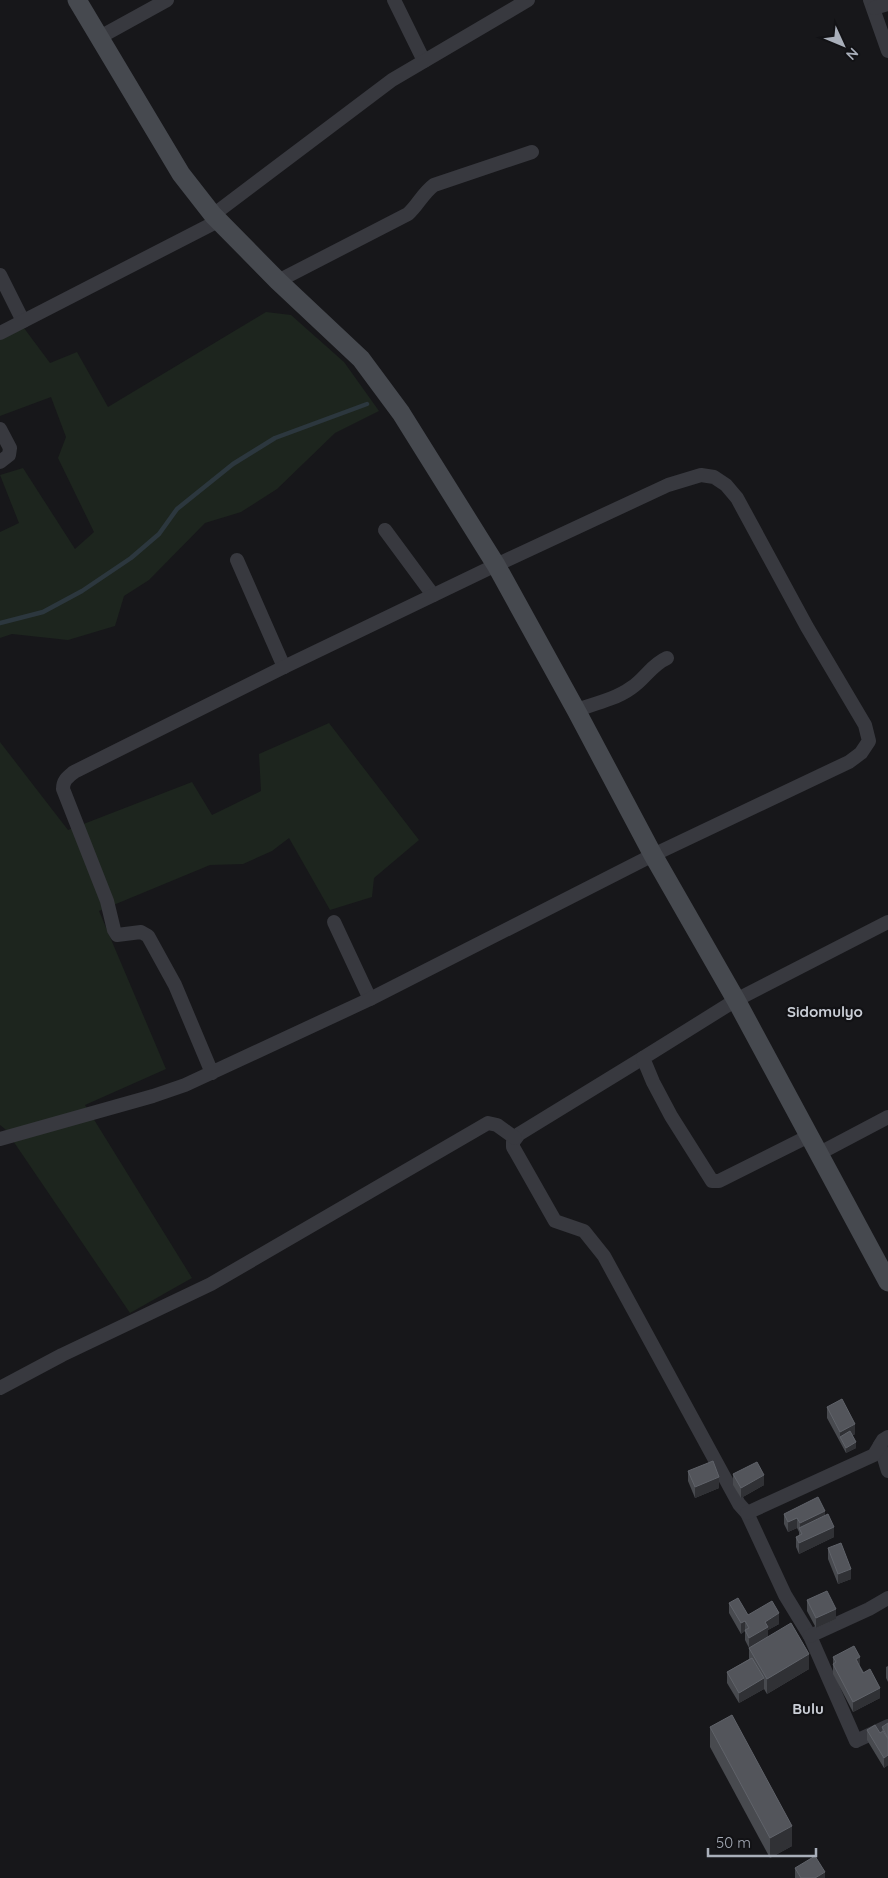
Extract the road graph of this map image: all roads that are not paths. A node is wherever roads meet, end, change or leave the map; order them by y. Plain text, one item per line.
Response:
1 (77, 0) edge
2 (167, 0) edge
3 (394, 0) edge
4 (528, 0) edge
5 (872, 4) edge
6 (888, 4) edge
7 (100, 37) junction
8 (888, 51) edge
9 (424, 61) junction
10 (532, 152) dead end
11 (216, 218) junction
12 (0, 275) edge
13 (278, 281) junction
14 (23, 321) junction
15 (0, 333) edge
16 (0, 429) edge
17 (0, 462) edge
18 (385, 530) dead end
19 (236, 560) dead end
20 (496, 564) junction
21 (433, 595) junction
22 (667, 658) dead end
23 (284, 667) junction
24 (576, 710) junction
25 (653, 855) junction
26 (334, 922) dead end
27 (888, 922) edge
28 (370, 999) junction
29 (736, 1000) junction
30 (643, 1058) junction
31 (212, 1073) junction
32 (888, 1117) edge
33 (809, 1136) junction
34 (515, 1138) junction
35 (0, 1139) edge
36 (818, 1154) junction
37 (888, 1282) edge
38 (0, 1388) edge
39 (884, 1441) edge
40 (888, 1471) edge
41 (747, 1512) junction
42 (888, 1598) edge
43 (810, 1636) junction
44 (888, 1726) edge

1 - 7 main road
2 - 7 street
3 - 9 street
4 - 9 street
5 - 6 street
5 - 8 street
7 - 11 main road
9 - 11 street
10 - 13 street
11 - 13 main road
11 - 14 street
12 - 14 street
13 - 20 main road
14 - 15 street
16 - 17 street
18 - 21 street
19 - 23 street
20 - 21 street
20 - 24 main road
20 - 25 street
21 - 23 street
22 - 24 street
23 - 31 street
24 - 25 main road
25 - 28 street
25 - 29 main road
26 - 28 street
27 - 29 street
28 - 31 street
29 - 30 street
29 - 33 main road
30 - 33 street
30 - 34 street
31 - 35 street
32 - 36 street
33 - 36 main road
34 - 38 street
34 - 41 street
36 - 37 main road
39 - 40 street
39 - 41 street
41 - 43 street
42 - 43 street
43 - 44 street

